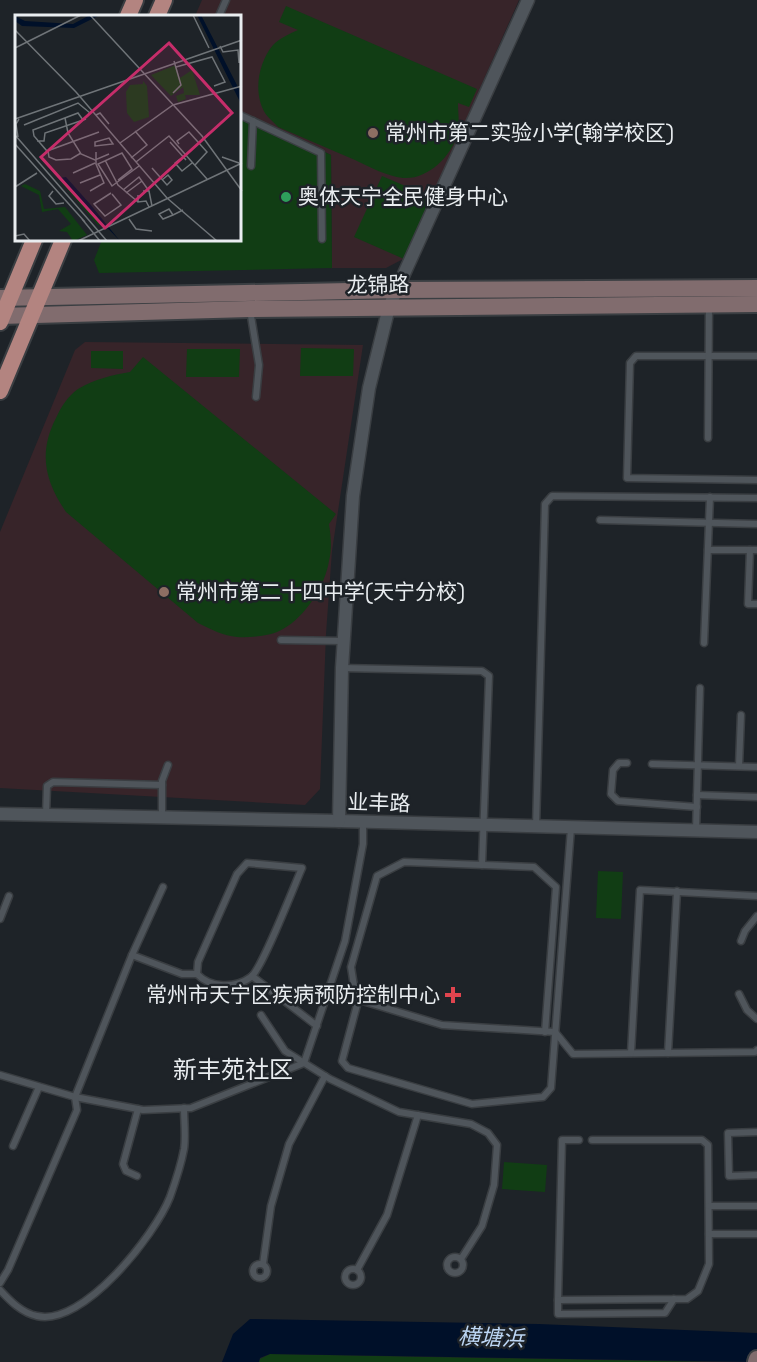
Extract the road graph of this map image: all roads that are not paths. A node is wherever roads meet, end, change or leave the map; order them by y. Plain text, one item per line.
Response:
1 (135, 0) edge
2 (164, 0) edge
3 (226, 0) edge
4 (528, 0) edge
5 (128, 15) edge
6 (157, 15) edge
7 (219, 15) edge
8 (242, 116) edge
9 (253, 121) junction
10 (251, 166) dead end
11 (322, 239) dead end
12 (33, 242) edge
13 (62, 242) edge
14 (757, 288) edge
15 (398, 290) junction
16 (39, 297) junction
17 (5, 298) edge
18 (709, 304) junction
19 (757, 304) edge
20 (389, 307) junction
21 (249, 309) junction
22 (31, 315) junction
23 (1, 318) edge
24 (710, 356) junction
25 (757, 356) edge
26 (0, 391) edge
27 (256, 397) dead end
28 (708, 438) dead end
29 (757, 480) edge
30 (710, 497) junction
31 (757, 498) edge
32 (600, 520) dead end
33 (709, 523) junction
34 (757, 524) edge
35 (708, 550) junction
36 (754, 550) edge
37 (749, 576) junction
38 (757, 577) edge
39 (757, 604) edge
40 (281, 640) dead end
41 (343, 640) junction
42 (704, 643) dead end
43 (342, 668) junction
44 (700, 688) dead end
45 (741, 715) dead end
46 (627, 763) dead end
47 (652, 764) dead end
48 (168, 765) dead end
49 (698, 765) junction
50 (739, 766) junction
51 (757, 766) edge
52 (162, 785) junction
53 (697, 795) junction
54 (757, 797) edge
55 (697, 807) junction
56 (0, 814) edge
57 (46, 815) junction
58 (162, 817) junction
59 (339, 821) junction
60 (363, 822) junction
61 (484, 826) junction
62 (536, 827) junction
63 (571, 828) junction
64 (696, 831) junction
65 (757, 832) edge
66 (482, 865) junction
67 (163, 887) dead end
68 (677, 891) junction
69 (9, 896) dead end
70 (757, 896) edge
71 (757, 916) edge
72 (0, 919) edge
73 (741, 940) dead end
74 (132, 955) junction
75 (197, 974) junction
76 (252, 976) junction
77 (739, 994) dead end
78 (356, 999) junction
79 (261, 1016) dead end
80 (757, 1019) edge
81 (316, 1026) junction
82 (545, 1032) junction
83 (555, 1032) junction
84 (757, 1050) edge
85 (631, 1053) junction
86 (668, 1053) junction
87 (304, 1063) junction
88 (0, 1075) edge
89 (325, 1076) junction
90 (39, 1087) junction
91 (75, 1097) junction
92 (184, 1108) junction
93 (138, 1109) junction
94 (418, 1115) junction
95 (757, 1132) edge
96 (579, 1140) dead end
97 (592, 1140) dead end
98 (13, 1146) dead end
99 (757, 1175) edge
100 (137, 1176) dead end
101 (710, 1206) junction
102 (757, 1206) edge
103 (709, 1234) junction
104 (757, 1234) edge
105 (460, 1259) dead end
106 (263, 1264) dead end
107 (357, 1270) dead end
108 (0, 1283) edge
109 (0, 1290) edge
110 (674, 1299) junction
111 (558, 1300) junction

1 - 5 main road
2 - 6 main road
3 - 7 lane
4 - 15 street
8 - 9 lane
9 - 10 lane
9 - 11 lane
12 - 17 main road
13 - 16 main road
14 - 15 main road, 龙锦路
15 - 16 main road, 龙锦路
15 - 20 street
16 - 17 main road, 龙锦路
16 - 22 main road
17 - 23 main road
18 - 19 main road, 龙锦路
18 - 20 main road, 龙锦路
18 - 24 lane
20 - 21 main road, 龙锦路
20 - 41 street
21 - 22 main road, 龙锦路
21 - 27 lane
22 - 23 main road, 龙锦路
22 - 26 main road
24 - 25 lane
24 - 28 lane
24 - 29 lane
30 - 31 lane
30 - 33 lane
30 - 62 lane
32 - 33 lane
33 - 34 lane
33 - 35 lane
35 - 36 lane
35 - 42 lane
36 - 37 lane
37 - 38 lane
37 - 39 lane
40 - 41 lane
41 - 43 street
43 - 59 street
43 - 61 lane
44 - 49 lane
45 - 50 lane
46 - 55 lane
47 - 49 lane
48 - 52 lane
49 - 50 lane
49 - 53 lane
50 - 51 lane
52 - 57 lane
52 - 58 lane
53 - 54 lane
53 - 55 lane
55 - 64 lane
56 - 57 street, 业丰路
57 - 58 street, 业丰路
58 - 59 street, 业丰路
59 - 60 street, 业丰路
60 - 61 street, 业丰路
60 - 81 lane
61 - 62 street, 业丰路
61 - 66 lane
62 - 63 street, 业丰路
63 - 64 street, 业丰路
63 - 83 lane
64 - 65 street, 业丰路
66 - 78 lane
66 - 82 lane
67 - 74 lane
68 - 70 lane
68 - 85 lane
68 - 86 lane
69 - 72 lane
71 - 73 lane
74 - 75 lane
74 - 91 lane
75 - 76 lane
75 - 76 lane
76 - 81 lane
77 - 80 lane
78 - 82 lane
78 - 83 lane
79 - 87 lane
81 - 87 lane
82 - 83 lane
83 - 85 lane
84 - 86 lane
85 - 86 lane
87 - 89 lane
87 - 92 lane
88 - 90 lane
89 - 94 lane
89 - 106 lane
90 - 91 lane
90 - 98 lane
91 - 93 lane
91 - 108 lane
92 - 93 lane
92 - 109 lane
93 - 100 lane
94 - 105 lane
94 - 107 lane
95 - 99 lane
96 - 111 lane
97 - 101 lane
101 - 102 lane
101 - 103 lane
103 - 104 lane
103 - 110 lane
110 - 111 lane
110 - 111 lane

